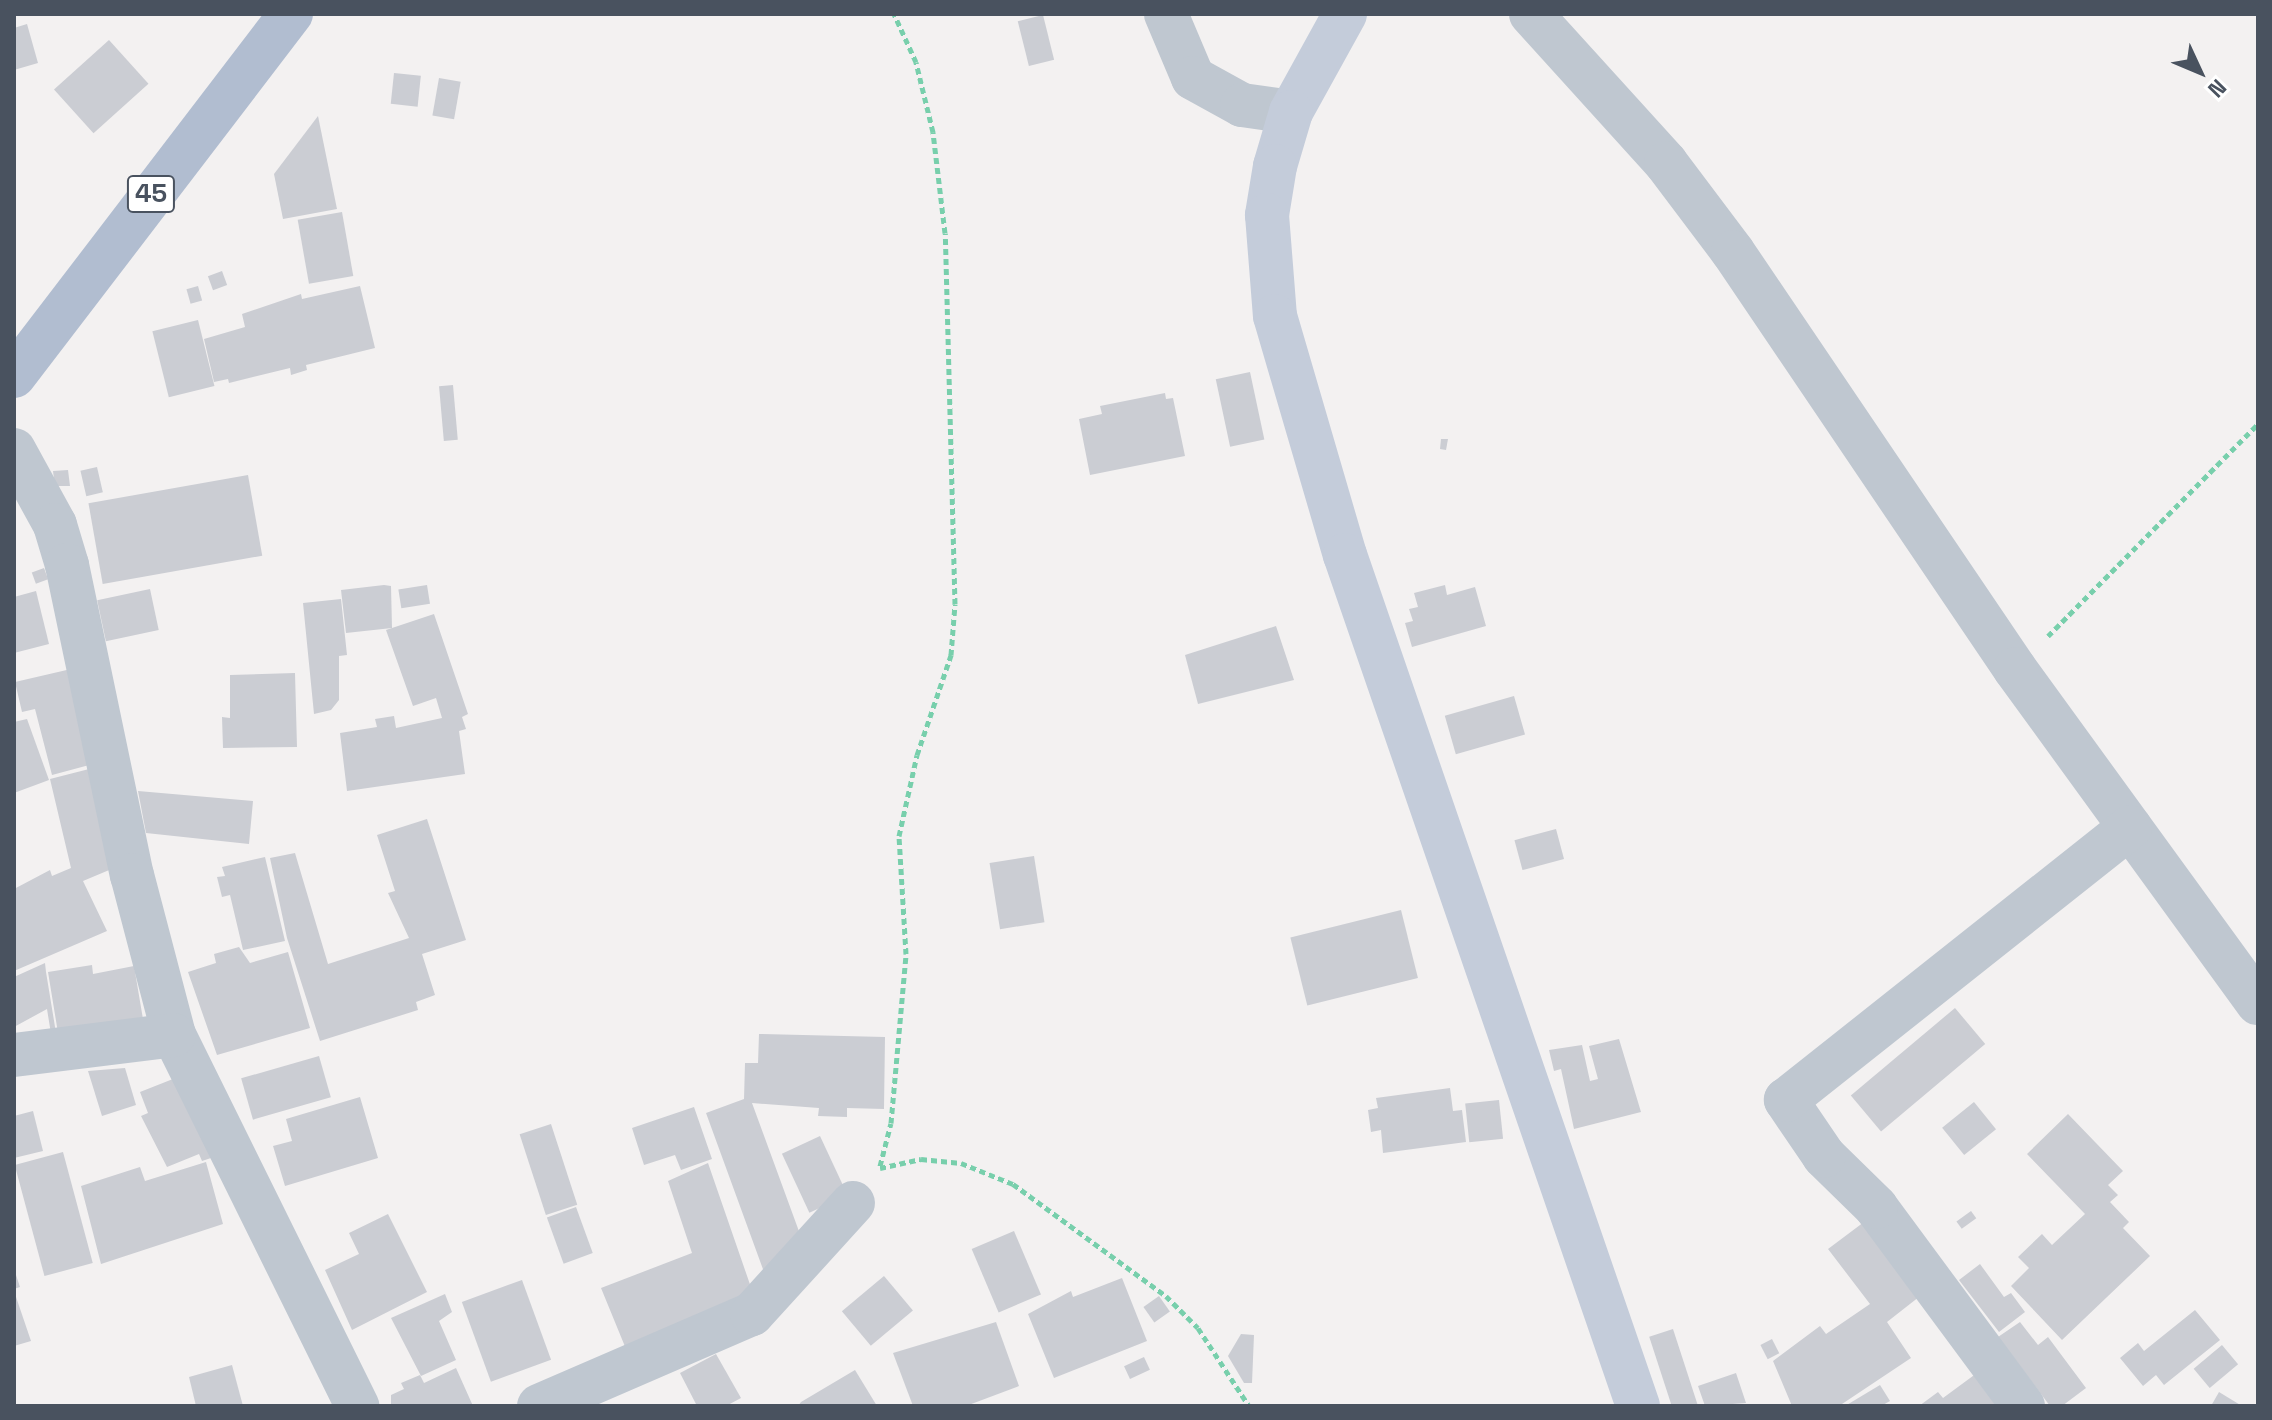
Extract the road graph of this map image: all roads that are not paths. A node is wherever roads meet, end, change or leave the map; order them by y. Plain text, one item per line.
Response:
1 (291, 14) edge
2 (1166, 14) edge
3 (1345, 14) edge
4 (1531, 14) edge
5 (1291, 112) junction
6 (14, 376) edge
7 (14, 450) edge
8 (2130, 827) junction
9 (2258, 1003) edge
10 (174, 1035) junction
11 (14, 1055) edge
12 (853, 1203) road end
13 (357, 1406) edge
14 (539, 1406) edge
15 (1638, 1406) edge
16 (2023, 1406) edge

1 - 6 main road, 45
2 - 5 street
3 - 5 street
4 - 8 street
5 - 15 street
7 - 10 street
8 - 9 street
8 - 16 street
10 - 11 street
10 - 13 street
12 - 14 street

